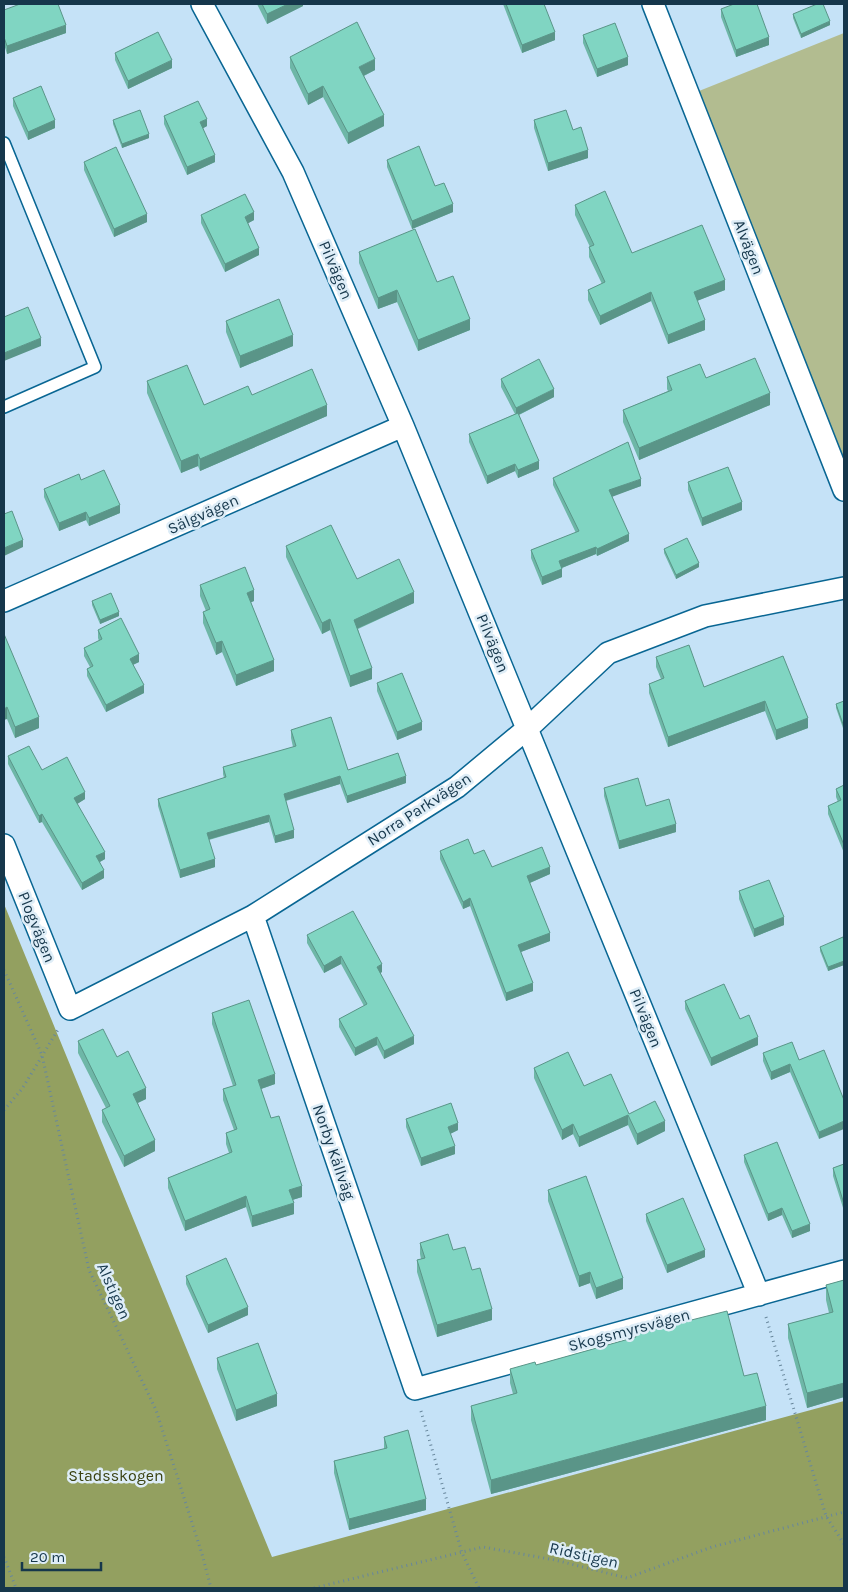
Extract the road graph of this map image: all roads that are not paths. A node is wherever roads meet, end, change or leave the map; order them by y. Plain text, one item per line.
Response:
1 (202, 4) edge
2 (653, 4) edge
3 (4, 143) edge
4 (4, 408) edge
5 (403, 426) junction
6 (844, 490) edge
7 (844, 588) edge
8 (4, 601) edge
9 (528, 728) junction
10 (4, 845) edge
11 (253, 916) junction
12 (70, 1009) joint
13 (844, 1271) edge
14 (759, 1295) junction
15 (414, 1389) joint

1 - 5 street, Pilvägen
2 - 6 street, Alvägen
3 - 4 lane
5 - 8 street, Sälgvägen
5 - 9 street, Pilvägen
7 - 9 street, Norra Parkvägen
9 - 11 street, Norra Parkvägen
9 - 14 street, Pilvägen
10 - 12 street, Plogvägen
11 - 12 street, Norra Parkvägen
11 - 15 street, Norby Källväg
13 - 14 street, Skogsmyrsvägen
14 - 15 street, Skogsmyrsvägen

